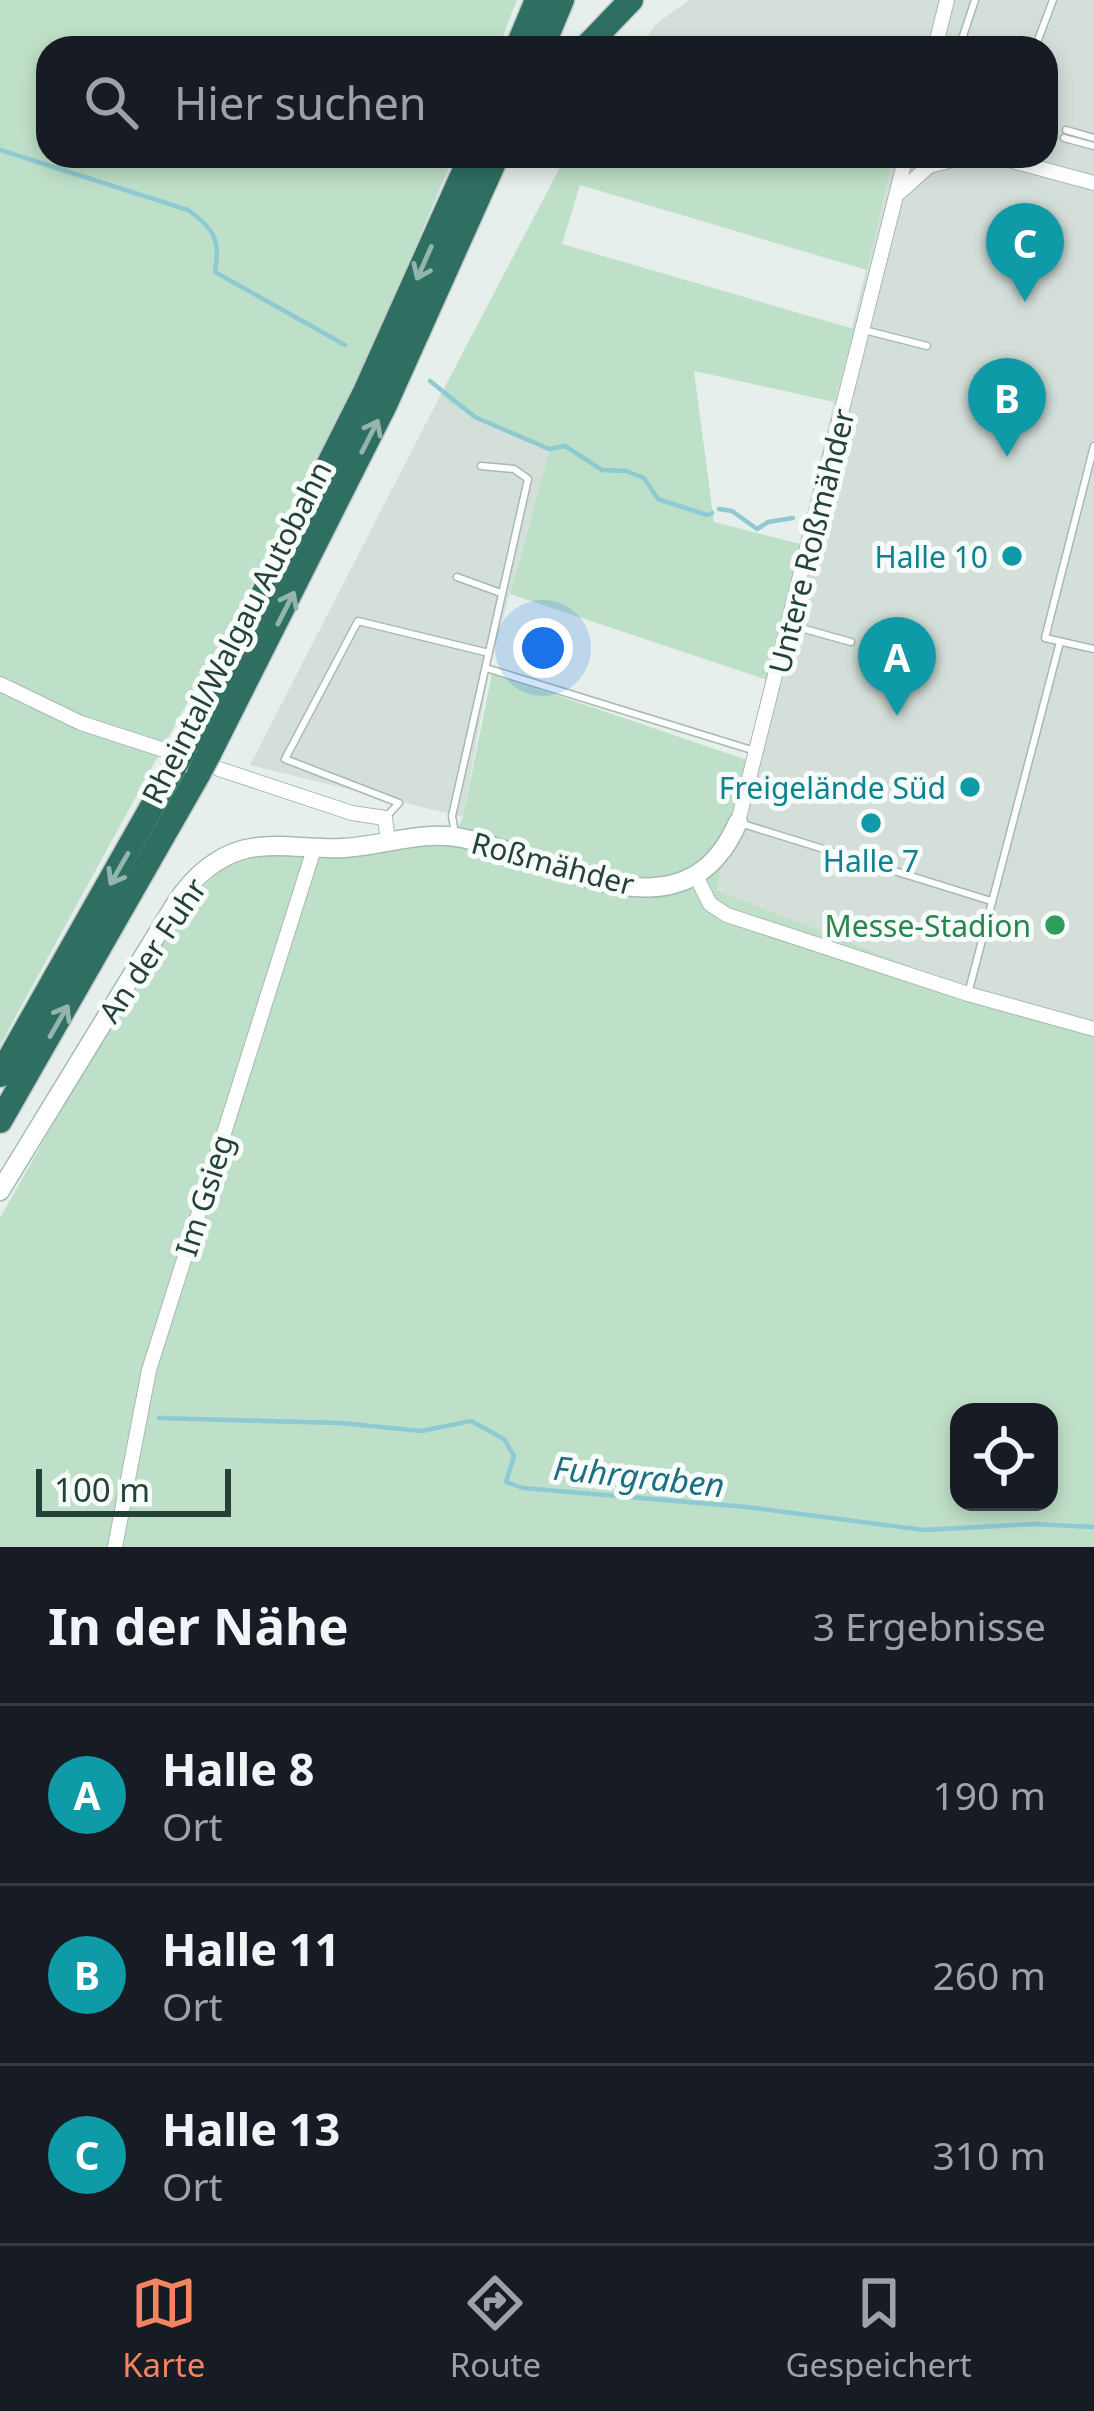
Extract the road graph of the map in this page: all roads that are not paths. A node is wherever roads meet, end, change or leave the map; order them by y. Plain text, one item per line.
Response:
1 (537, 0) edge
2 (562, 0) edge
3 (632, 0) edge
4 (947, 0) edge
5 (975, 0) edge
6 (1053, 0) edge
7 (522, 36) edge
8 (547, 36) edge
9 (597, 36) edge
10 (938, 36) edge
11 (963, 36) edge
12 (1040, 36) edge
13 (1065, 134) dead end
14 (1094, 142) edge
15 (466, 168) edge
16 (492, 168) edge
17 (506, 168) edge
18 (906, 168) edge
19 (927, 168) edge
20 (1038, 168) edge
21 (1094, 183) edge
22 (900, 192) junction
23 (480, 195) junction
24 (864, 330) junction
25 (927, 346) dead end
26 (1094, 446) edge
27 (481, 466) dead end
28 (457, 577) dead end
29 (500, 593) junction
30 (790, 625) junction
31 (851, 642) dead end
32 (1060, 642) junction
33 (1094, 650) edge
34 (489, 653) junction
35 (486, 668) junction
36 (0, 684) edge
37 (758, 752) junction
38 (192, 761) junction
39 (385, 818) junction
40 (739, 822) junction
41 (456, 837) junction
42 (388, 841) junction
43 (314, 848) junction
44 (695, 876) junction
45 (992, 902) junction
46 (968, 994) junction
47 (1094, 1029) edge
48 (0, 1076) edge
49 (0, 1121) edge
50 (0, 1191) edge
51 (115, 1547) edge

1 - 7 highway
2 - 8 highway
3 - 9 highway
4 - 10 street
5 - 11 lane
6 - 12 lane
13 - 14 lane
15 -> 38 highway, Rheintal/Walgau Autobahn
16 - 23 highway, Rheintal/Walgau Autobahn
17 - 23 highway
18 - 22 street, Untere Roßmähder
19 - 22 street
20 - 21 street
22 - 24 street, Untere Roßmähder
38 -> 23 highway, Rheintal/Walgau Autobahn
24 - 25 lane
24 - 30 street, Untere Roßmähder
26 - 32 lane
27 - 29 lane
28 - 29 lane
29 - 34 lane
30 - 31 lane
30 - 37 street, Untere Roßmähder
32 - 33 lane
32 - 45 lane
34 - 35 lane
34 - 39 lane
35 - 37 lane
35 - 41 lane
36 - 38 street
37 - 40 street, Untere Roßmähder
38 - 39 street
38 -> 48 highway, Rheintal/Walgau Autobahn
49 -> 38 highway, Rheintal/Walgau Autobahn
39 - 42 street
40 - 44 main road, Untere Roßmähder
40 - 45 lane
41 - 42 main road, Roßmähder
41 - 44 main road, Roßmähder
42 - 43 main road, An der Fuhr
43 - 50 main road, An der Fuhr
43 - 51 street, Im Gsieg
44 - 46 street
45 - 46 lane
46 - 47 street

